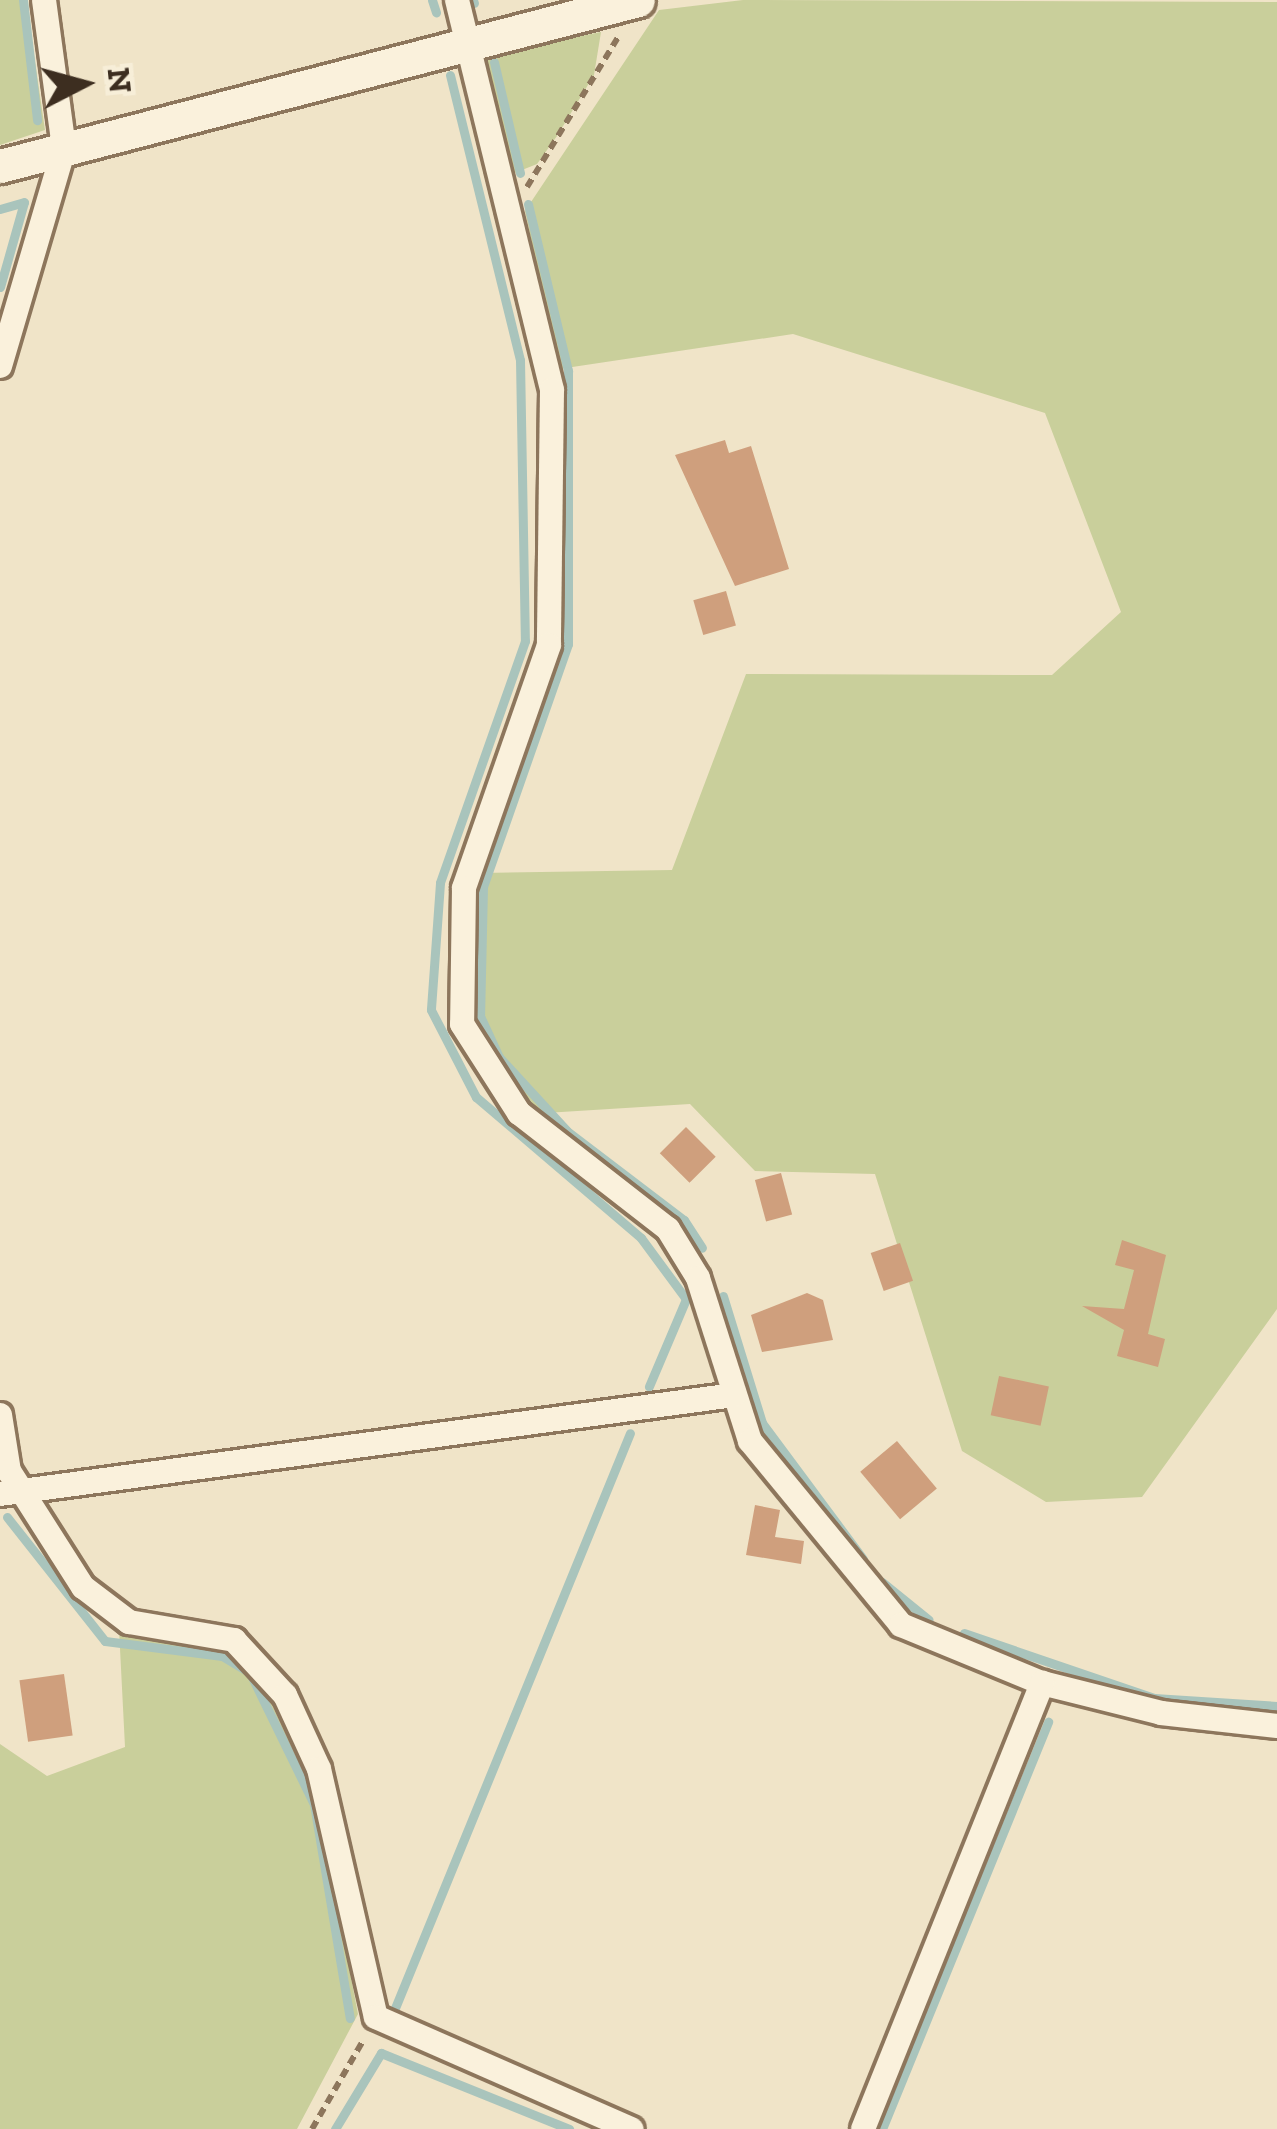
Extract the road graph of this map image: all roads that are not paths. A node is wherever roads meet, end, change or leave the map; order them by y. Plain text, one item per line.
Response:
1 (44, 0) edge
2 (457, 0) edge
3 (634, 9) edge
4 (467, 40) junction
5 (64, 148) junction
6 (0, 166) edge
7 (0, 366) edge
8 (734, 1395) junction
9 (0, 1415) edge
10 (9, 1491) edge
11 (1042, 1683) junction
12 (1277, 1726) edge
13 (631, 2129) edge
14 (863, 2129) edge

1 - 5 street
2 - 4 street
3 - 4 street
4 - 5 street
4 - 8 street
5 - 6 street
5 - 7 street
8 - 10 street
8 - 11 street
9 - 10 street
10 - 13 street
11 - 12 street
11 - 14 street

